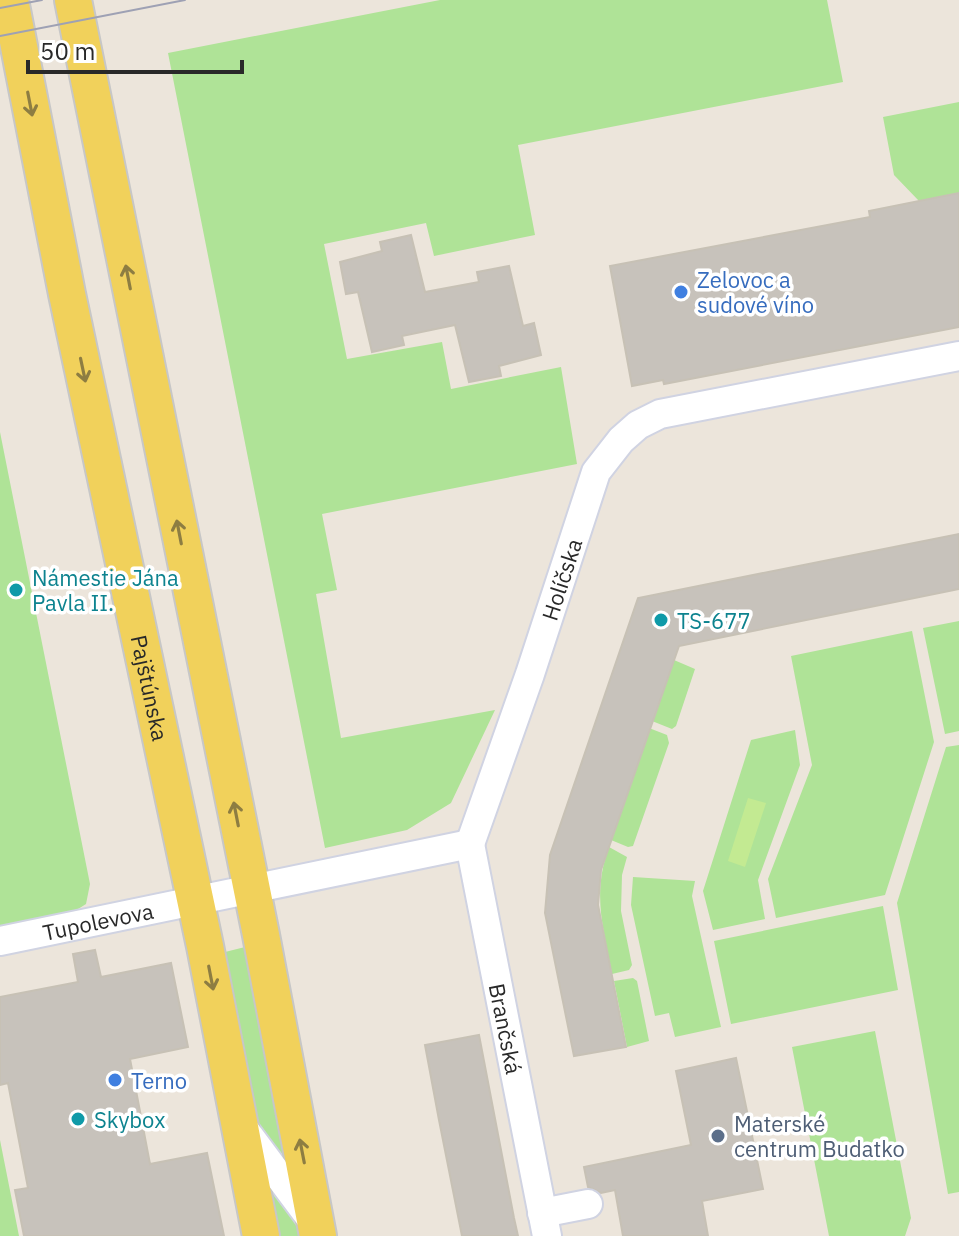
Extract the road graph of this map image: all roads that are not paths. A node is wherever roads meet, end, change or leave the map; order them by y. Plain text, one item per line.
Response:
1 (10, 0) edge
2 (73, 0) edge
3 (959, 356) edge
4 (470, 844) junction
5 (252, 890) junction
6 (195, 902) junction
7 (0, 941) edge
8 (239, 1122) junction
9 (588, 1204) dead end
10 (544, 1224) edge
11 (317, 1232) edge
12 (261, 1236) edge

1 -> 6 main road, Pajštúnska
5 -> 2 main road
3 - 4 street, Holíčska
4 - 5 street
4 - 10 street, Brančská
5 - 6 street, Tupolevova
11 -> 5 main road
6 - 7 street, Tupolevova
6 -> 8 main road, Pajštúnska
8 - 11 street
8 - 12 main road, Pajštúnska
9 - 10 street, Brančská

